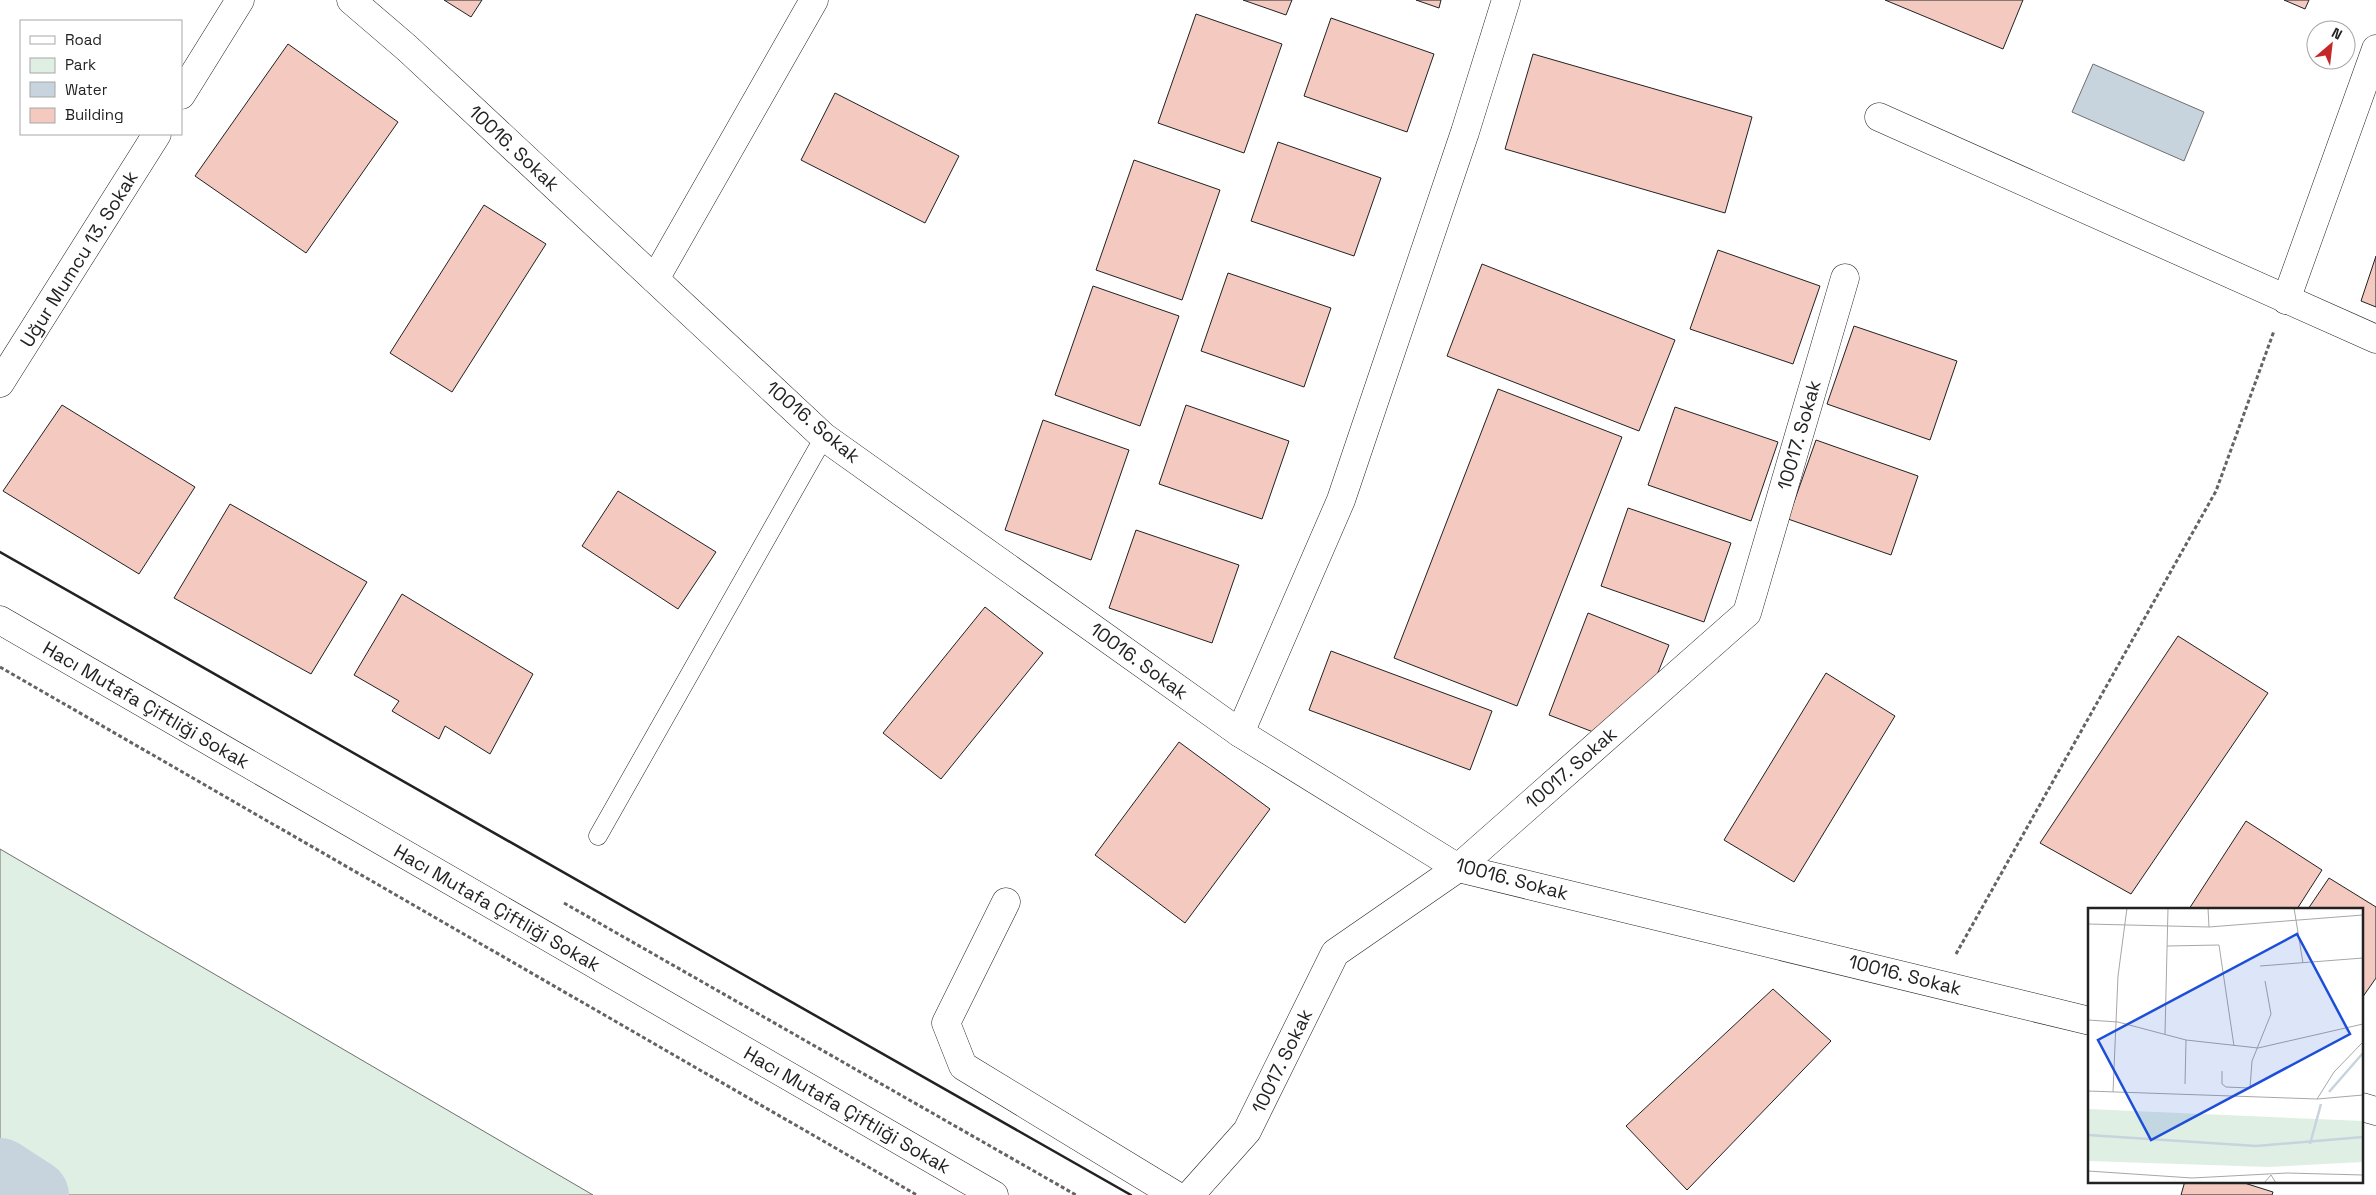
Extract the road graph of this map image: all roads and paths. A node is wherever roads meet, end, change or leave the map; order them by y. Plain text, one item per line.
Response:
1 (240, 0) edge
2 (351, 0) edge
3 (814, 0) edge
4 (1506, 0) edge
5 (2376, 49) edge
6 (182, 93) edge
7 (1879, 118) dead end
8 (156, 135) edge
9 (1845, 278) dead end
10 (655, 280) junction
11 (2286, 300) junction
12 (2376, 339) edge
13 (0, 383) edge
14 (824, 436) junction
15 (0, 620) edge
16 (0, 667) edge
17 (1240, 734) junction
18 (598, 836) dead end
19 (1458, 868) junction
20 (1006, 902) dead end
21 (1940, 984) junction
22 (2088, 1020) edge
23 (2364, 1107) edge
24 (2376, 1111) edge
25 (917, 1195) edge
26 (994, 1195) edge
27 (1175, 1195) edge
28 (1190, 1195) edge

1 - 6 street
2 - 10 street, 10016. Sokak
3 - 10 street
4 - 17 street
5 - 11 street
7 - 11 street
8 - 13 street, Uğur Mumcu 13. Sokak
9 - 19 street, 10017. Sokak
10 - 14 street, 10016. Sokak
11 - 12 street
11 - 21 path
14 - 17 street, 10016. Sokak
14 - 18 lane
15 - 26 street, Hacı Mutafa Çiftliği Sokak
16 - 25 path
17 - 19 street, 10016. Sokak
19 - 21 street, 10016. Sokak
19 - 28 street, 10017. Sokak
20 - 27 street
21 - 22 street, 10016. Sokak
23 - 24 street

